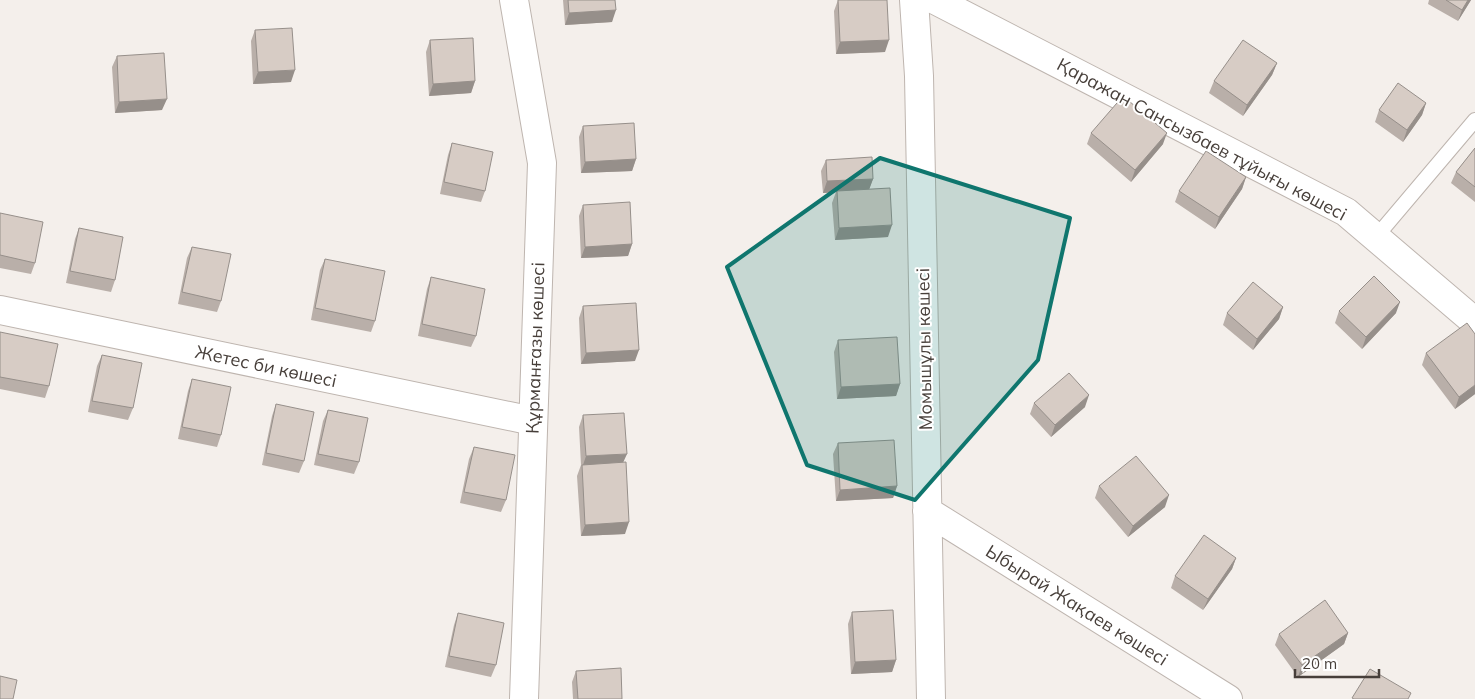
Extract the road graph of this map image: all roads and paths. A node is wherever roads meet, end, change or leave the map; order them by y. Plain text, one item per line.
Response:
1 (514, 0) edge
2 (914, 0) edge
3 (935, 0) edge
4 (1475, 120) edge
5 (1376, 237) junction
6 (0, 310) edge
7 (1475, 322) edge
8 (533, 421) junction
9 (927, 511) junction
10 (524, 699) edge
11 (931, 699) edge
12 (1228, 699) edge

1 - 8 street, Құрманғазы көшесі
2 - 9 street, Момышұлы көшесі
3 - 5 street, Қаражан Сансызбаев тұйығы көшесі
4 - 5 lane
5 - 7 street, Қаражан Сансызбаев тұйығы көшесі
6 - 8 street, Жетес би көшесі
8 - 10 street, Құрманғазы көшесі
9 - 11 street, Момышұлы көшесі
9 - 12 street, Ыбырай Жақаев көшесі

